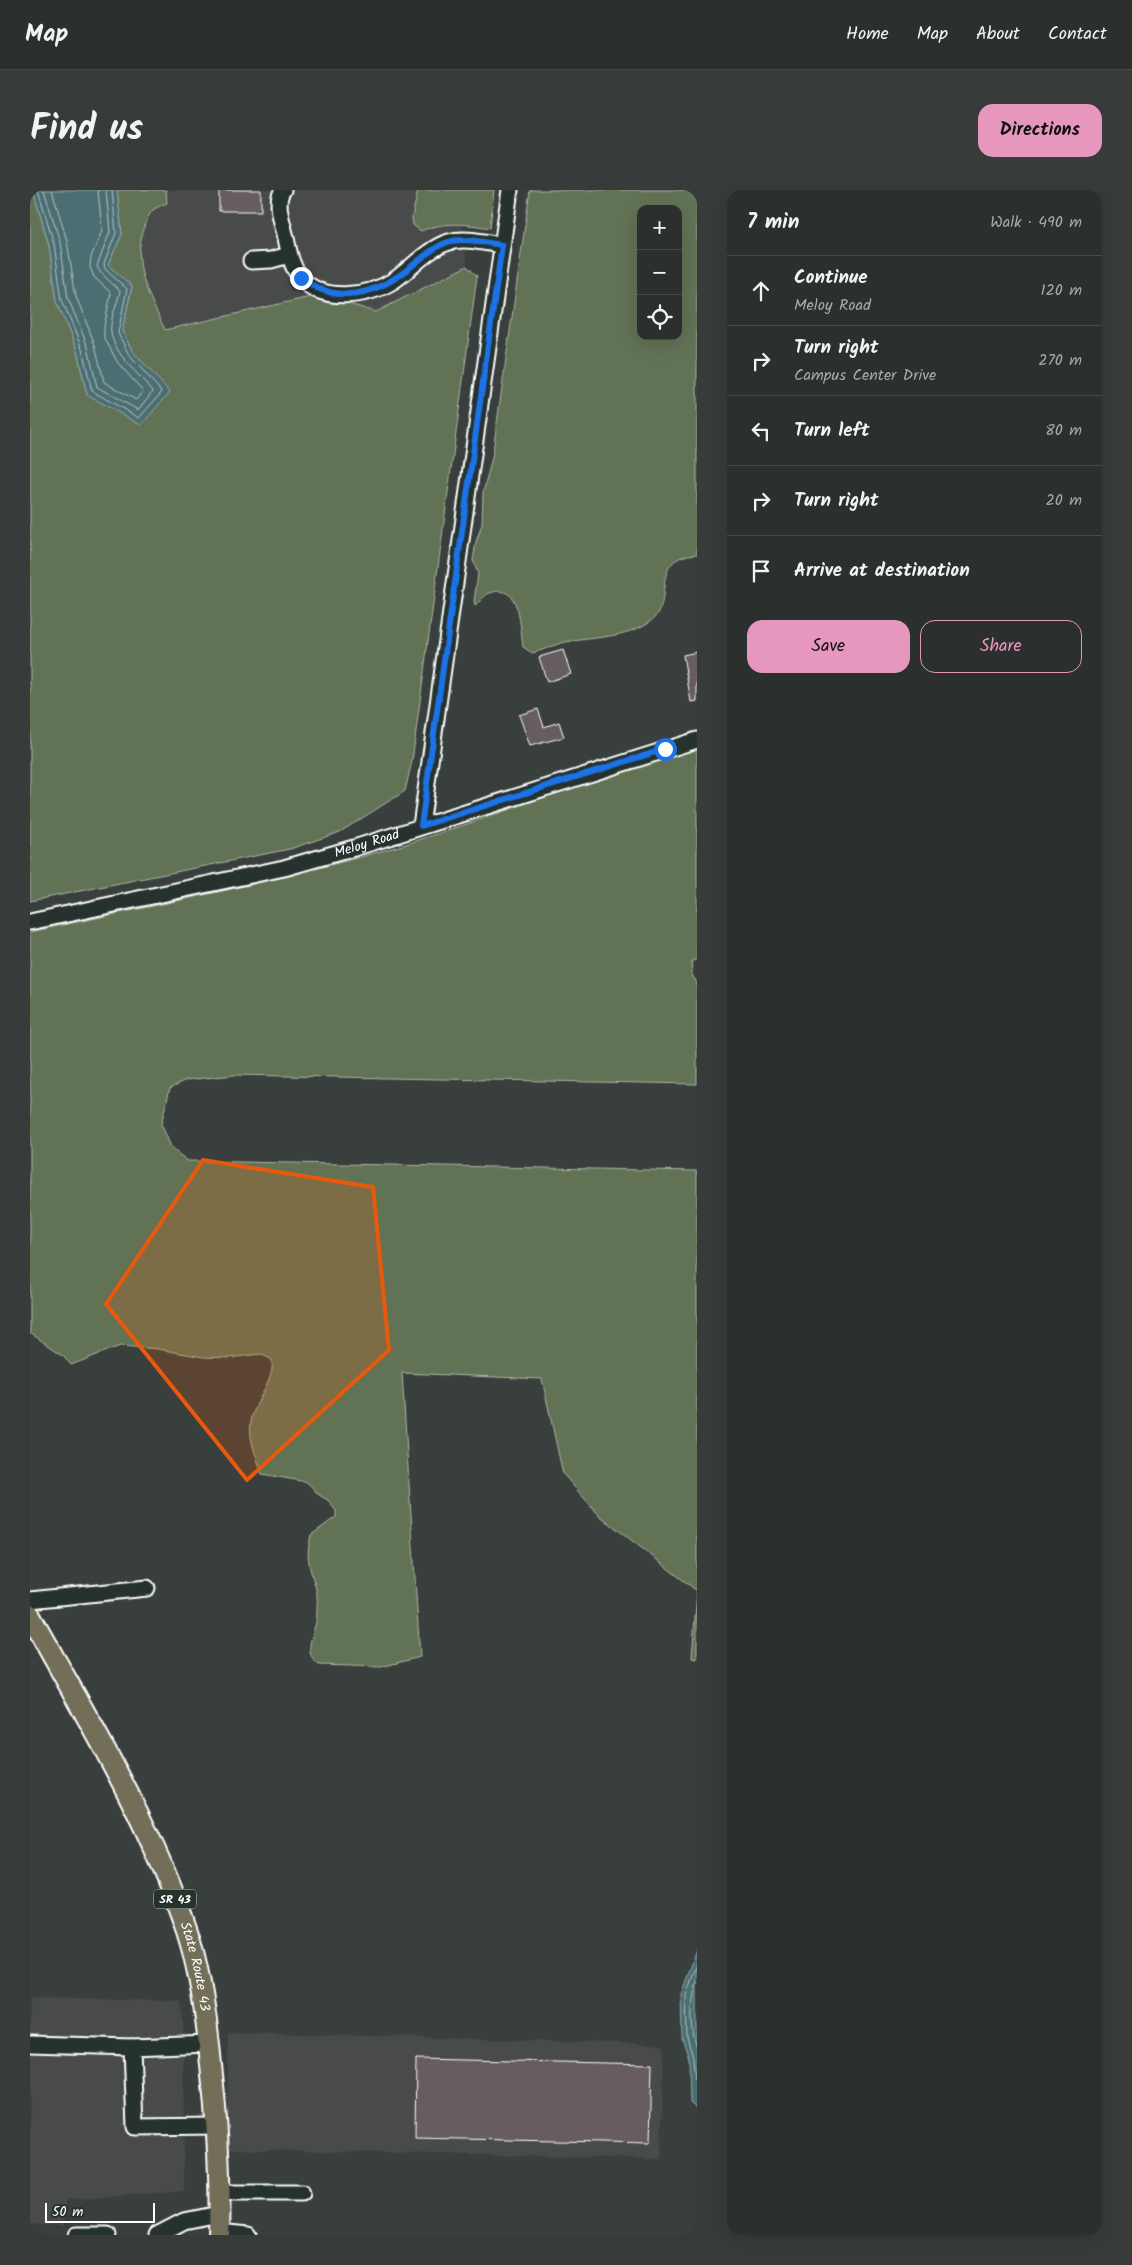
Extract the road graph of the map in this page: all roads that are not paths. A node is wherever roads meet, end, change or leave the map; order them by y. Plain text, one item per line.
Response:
1 (283, 190) edge
2 (510, 190) edge
3 (502, 245) junction
4 (289, 255) junction
5 (251, 261) dead end
6 (697, 740) edge
7 (421, 826) junction
8 (30, 922) edge
9 (147, 1588) dead end
10 (30, 1600) edge
11 (30, 1616) edge
12 (30, 2044) edge
13 (209, 2044) junction
14 (132, 2047) junction
15 (217, 2126) junction
16 (219, 2193) junction
17 (302, 2193) dead end
18 (219, 2227) edge
19 (76, 2235) edge
20 (108, 2235) edge
21 (157, 2235) edge
22 (248, 2235) edge

1 - 4 street
2 - 3 street
3 - 4 street
3 - 7 street
4 - 5 street
6 - 7 street, Meloy Road
7 - 8 street, Meloy Road
9 - 10 street
11 - 13 main road, State Route 43 / SR 43
12 - 14 street
13 - 14 street
13 - 15 main road, State Route 43 / SR 43
14 - 15 street
15 - 16 main road, State Route 43 / SR 43
16 - 17 street
16 - 18 main road, State Route 43 / SR 43
18 - 21 street
18 - 22 street
19 - 20 street

